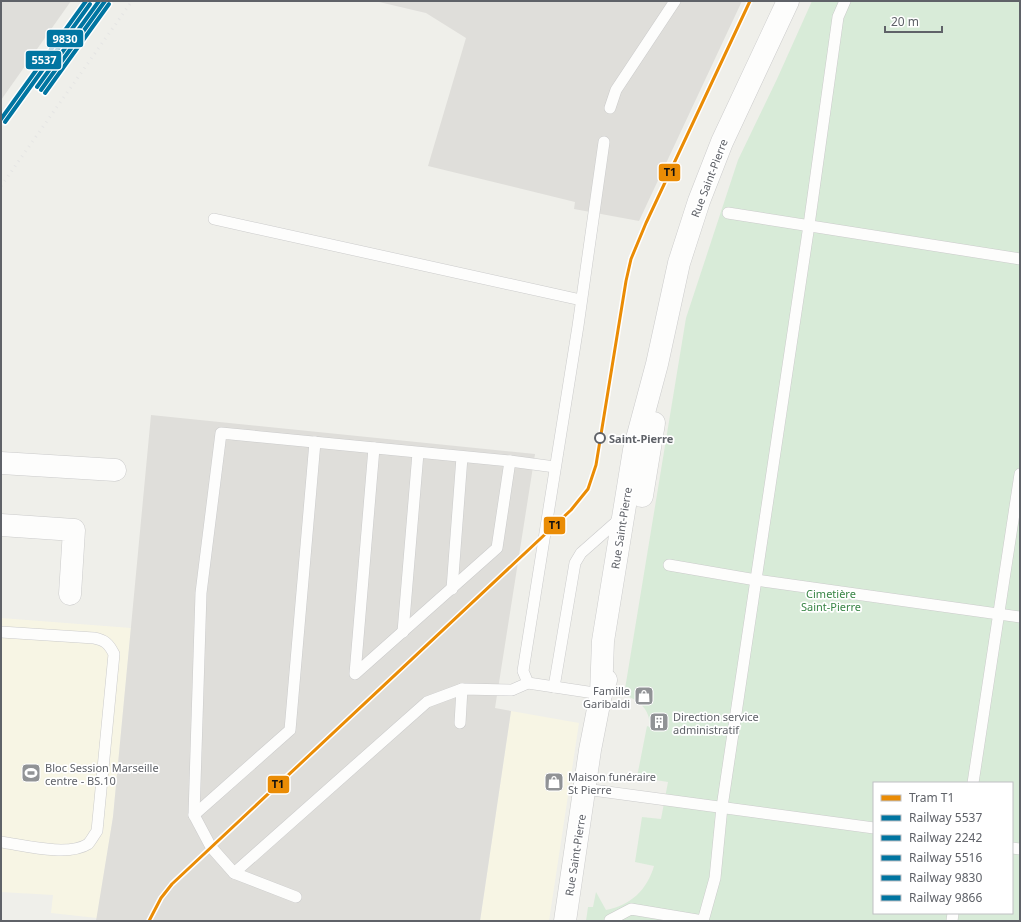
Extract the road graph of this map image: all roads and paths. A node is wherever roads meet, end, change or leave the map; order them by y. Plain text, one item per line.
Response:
1 (675, 1) edge
2 (788, 1) edge
3 (845, 1) edge
4 (610, 108) dead end
5 (604, 142) dead end
6 (728, 213) dead end
7 (214, 219) dead end
8 (809, 225) junction
9 (1020, 258) edge
10 (581, 300) junction
11 (657, 364) junction
12 (315, 442) junction
13 (374, 448) junction
14 (418, 453) junction
15 (462, 457) junction
16 (510, 461) junction
17 (1, 462) edge
18 (555, 467) junction
19 (115, 470) dead end
20 (1020, 474) edge
21 (624, 507) junction
22 (1, 525) edge
23 (669, 566) dead end
24 (756, 580) junction
25 (452, 589) junction
26 (70, 594) dead end
27 (999, 614) junction
28 (1020, 617) edge
29 (1, 632) edge
30 (403, 632) junction
31 (528, 682) junction
32 (554, 687) junction
33 (462, 689) junction
34 (601, 694) junction
35 (460, 723) dead end
36 (973, 782) edge
37 (585, 789) junction
38 (722, 807) junction
39 (194, 815) junction
40 (873, 828) edge
41 (1, 842) edge
42 (234, 873) junction
43 (296, 897) dead end
44 (610, 920) dead end
45 (565, 921) edge
46 (703, 921) edge

1 - 4 lane
2 - 11 main road, Rue Saint-Pierre
3 - 8 lane
5 - 10 lane
6 - 8 lane
7 - 10 lane
8 - 9 lane
8 - 24 lane
10 - 18 lane
11 - 21 main road, Rue Saint-Pierre
11 - 34 main road, Rue Saint-Pierre
12 - 13 lane
12 - 39 lane
12 - 39 lane
13 - 14 lane
13 - 30 lane
14 - 15 lane
14 - 30 lane
15 - 16 lane
15 - 25 lane
16 - 18 lane
16 - 25 lane
17 - 19 main road
18 - 31 lane
20 - 27 lane
21 - 32 lane
21 - 34 main road, Rue Saint-Pierre
22 - 26 main road
23 - 24 lane
24 - 27 lane
24 - 38 lane
25 - 30 lane
27 - 28 lane
27 - 36 lane
29 - 41 lane
31 - 32 lane
31 - 33 lane
32 - 34 lane
33 - 35 lane
33 - 42 lane
34 - 37 main road, Rue Saint-Pierre
37 - 38 lane
37 - 45 main road, Rue Saint-Pierre
38 - 40 lane
38 - 46 lane
39 - 42 lane
42 - 43 lane
44 - 46 lane

